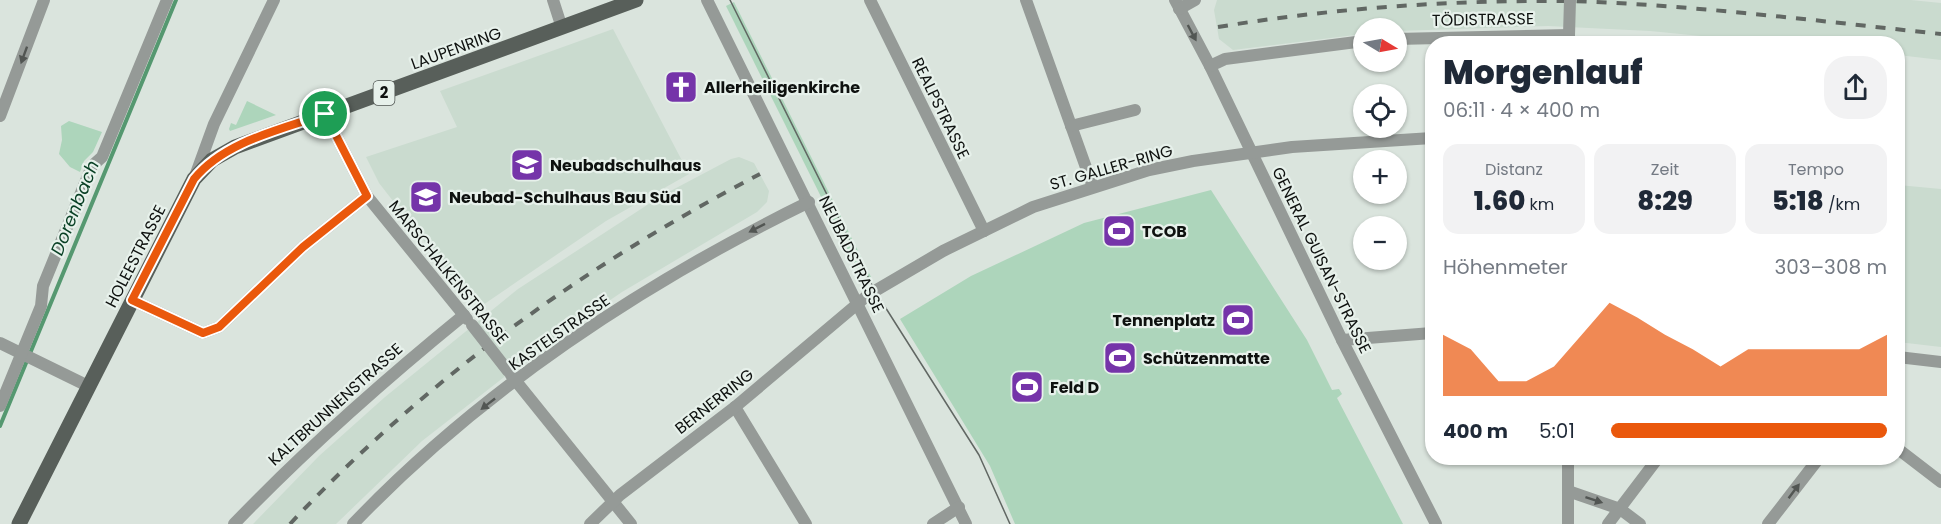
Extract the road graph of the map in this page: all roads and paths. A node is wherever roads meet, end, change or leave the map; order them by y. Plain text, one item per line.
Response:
1 (44, 0) edge
2 (167, 0) edge
3 (274, 0) edge
4 (554, 0) edge
5 (636, 0) edge
6 (707, 0) edge
7 (870, 0) edge
8 (1026, 0) edge
9 (1196, 0) edge
10 (1570, 0) edge
11 (1177, 5) edge
12 (562, 28) junction
13 (1569, 36) edge
14 (1407, 39) edge
15 (1425, 39) edge
16 (1353, 42) edge
17 (1210, 66) junction
18 (1135, 110) dead end
19 (325, 114) junction
20 (0, 116) edge
21 (1071, 126) junction
22 (1425, 138) edge
23 (1251, 153) junction
24 (194, 179) junction
25 (1093, 187) junction
26 (367, 196) junction
27 (809, 202) junction
28 (984, 231) junction
29 (132, 300) junction
30 (858, 303) junction
31 (468, 320) junction
32 (1425, 334) edge
33 (1342, 340) junction
34 (0, 343) edge
35 (28, 355) junction
36 (1905, 358) edge
37 (1941, 362) edge
38 (516, 382) junction
39 (88, 386) junction
40 (0, 406) edge
41 (735, 407) junction
42 (1905, 454) edge
43 (1568, 465) edge
44 (1653, 465) edge
45 (1814, 465) edge
46 (1941, 482) edge
47 (1568, 491) junction
48 (612, 502) junction
49 (958, 507) junction
50 (1620, 509) junction
51 (19, 524) edge
52 (234, 524) edge
53 (353, 524) edge
54 (590, 524) edge
55 (631, 524) edge
56 (806, 524) edge
57 (933, 524) edge
58 (966, 524) edge
59 (1436, 524) edge
60 (1568, 524) edge
61 (1608, 524) edge
62 (1640, 524) edge
63 (1768, 524) edge

1 -> 20 street
2 - 35 street
3 - 24 street, HOLEESTRASSE
4 - 12 street
5 - 12 main road, LAUPENRING / 2
6 - 27 street, NEUBADSTRASSE
7 - 28 street, REALPSTRASSE
8 - 21 street
9 - 11 street, GENERAL GUISAN-STRASSE
10 - 13 street, bridge
11 -> 17 street, GENERAL GUISAN-STRASSE
12 - 19 main road, LAUPENRING / 2
14 - 15 street, TÖDISTRASSE
16 - 17 street
17 - 23 street, GENERAL GUISAN-STRASSE
18 - 21 street
19 - 24 main road, LAUPENRING / 2
19 - 26 street, MARSCHALKENSTRASSE
21 - 25 street
22 - 23 street, ST. GALLER-RING
23 - 25 street, ST. GALLER-RING
23 - 33 street, GENERAL GUISAN-STRASSE
24 - 29 main road, HOLEESTRASSE / 2
25 - 28 street, ST. GALLER-RING
26 - 29 street
26 - 31 street, MARSCHALKENSTRASSE
27 - 30 street, NEUBADSTRASSE
27 -> 38 street, KASTELSTRASSE
28 - 30 street, ST. GALLER-RING
29 - 39 main road, HOLEESTRASSE / 2
30 - 41 street, BERNERRING
30 - 49 street, NEUBADSTRASSE
31 - 38 street, MARSCHALKENSTRASSE, bridge
31 - 52 street, KALTBRUNNENSTRASSE
32 - 33 street
33 - 59 street, GENERAL GUISAN-STRASSE
34 - 35 street
35 - 39 street
35 - 40 street
36 - 37 street
38 - 48 street, MARSCHALKENSTRASSE
38 -> 53 street, KASTELSTRASSE
39 - 51 main road, HOLEESTRASSE / 2
41 - 48 street, BERNERRING
41 - 56 street
42 - 46 street
43 - 47 street
44 - 50 street
63 -> 45 street
47 -> 50 street
47 - 60 street
48 - 54 street, BERNERRING
48 - 55 street, MARSCHALKENSTRASSE
49 - 57 street
49 - 58 street, NEUBADSTRASSE
50 - 61 street
50 - 62 street

